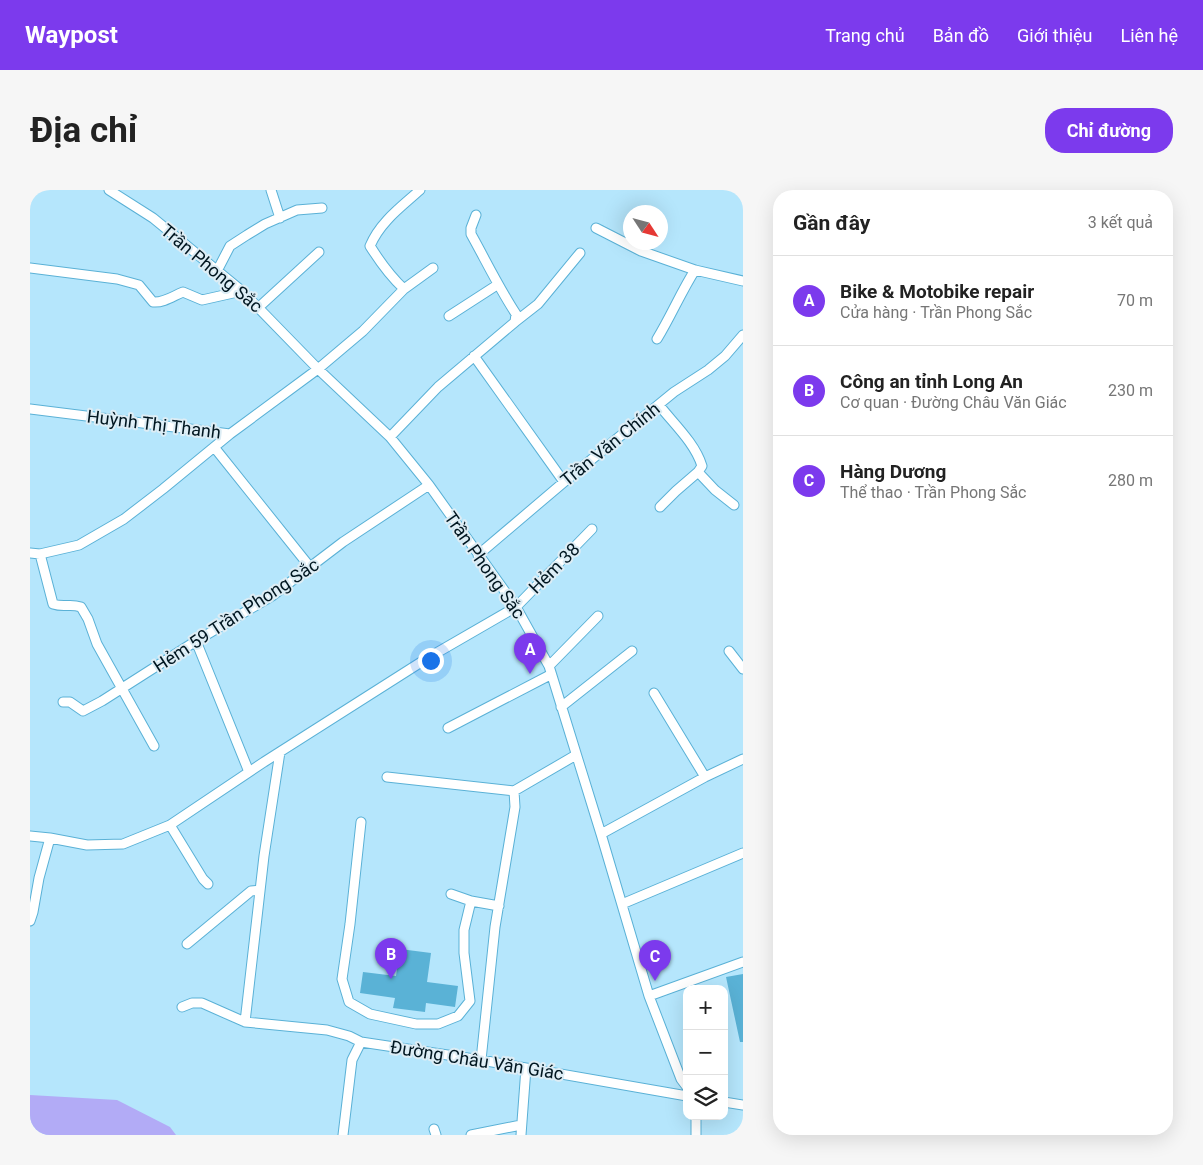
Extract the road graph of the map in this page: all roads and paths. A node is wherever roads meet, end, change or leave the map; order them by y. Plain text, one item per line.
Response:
1 (109, 190) edge
2 (271, 190) edge
3 (420, 190) edge
4 (322, 208) dead end
5 (476, 215) dead end
6 (280, 218) junction
7 (596, 228) dead end
8 (319, 252) dead end
9 (580, 253) dead end
10 (30, 268) edge
11 (433, 268) dead end
12 (695, 270) junction
13 (217, 271) junction
14 (743, 282) edge
15 (497, 285) junction
16 (404, 289) junction
17 (242, 291) junction
18 (259, 307) junction
19 (449, 316) dead end
20 (515, 322) junction
21 (743, 335) edge
22 (657, 339) dead end
23 (474, 356) junction
24 (318, 369) junction
25 (658, 404) junction
26 (30, 409) edge
27 (230, 434) junction
28 (390, 437) junction
29 (214, 446) junction
30 (698, 472) junction
31 (564, 482) junction
32 (429, 484) junction
33 (734, 505) dead end
34 (660, 507) dead end
35 (592, 529) dead end
36 (35, 554) edge
37 (478, 556) junction
38 (310, 567) junction
39 (516, 607) junction
40 (598, 616) dead end
41 (196, 641) junction
42 (632, 651) dead end
43 (729, 651) dead end
44 (743, 669) edge
45 (550, 670) junction
46 (122, 689) junction
47 (654, 692) dead end
48 (62, 702) dead end
49 (561, 707) junction
50 (448, 728) dead end
51 (154, 746) dead end
52 (280, 752) junction
53 (576, 755) junction
54 (743, 759) edge
55 (249, 772) junction
56 (387, 776) dead end
57 (705, 777) junction
58 (514, 791) junction
59 (361, 822) dead end
60 (170, 825) junction
61 (601, 834) junction
62 (30, 836) edge
63 (50, 838) junction
64 (743, 853) edge
65 (208, 884) dead end
66 (260, 890) junction
67 (451, 894) dead end
68 (471, 901) junction
69 (622, 904) junction
70 (499, 906) junction
71 (30, 921) edge
72 (187, 944) dead end
73 (743, 962) edge
74 (648, 996) junction
75 (182, 1007) dead end
76 (246, 1022) junction
77 (361, 1042) junction
78 (481, 1060) junction
79 (526, 1068) junction
80 (683, 1082) edge
81 (683, 1095) edge
82 (728, 1103) edge
83 (743, 1106) edge
84 (696, 1120) edge
85 (521, 1130) edge
86 (343, 1135) edge
87 (471, 1135) edge
88 (696, 1135) edge

1 - 13 street, Trần Phong Sắc
2 - 6 street
3 - 16 street
4 - 6 street
5 - 15 street
6 - 13 street
7 - 12 street
8 - 18 street
9 - 20 street
10 - 17 street
11 - 16 street, Huỳnh Thị Thanh
12 - 14 street
12 - 22 street
13 - 17 street, Trần Phong Sắc
15 - 19 street
15 - 20 street
16 - 24 street, Huỳnh Thị Thanh
17 - 18 street, Trần Phong Sắc
18 - 24 street, Trần Phong Sắc
20 - 23 street
21 - 25 street, Trần Văn Chính
23 - 28 street
23 - 31 street
24 - 27 street, Huỳnh Thị Thanh
24 - 28 street, Trần Phong Sắc
25 - 30 street
25 - 31 street, Trần Văn Chính
26 - 27 street, Huỳnh Thị Thanh
27 - 29 street
28 - 32 street, Trần Phong Sắc
29 - 36 street
29 - 38 street
30 - 33 street
30 - 34 street
31 - 37 street, Trần Văn Chính
32 - 37 street, Trần Phong Sắc
32 - 38 street, Hẻm 59 Trần Phong Sắc
35 - 39 street, Hẻm 38
36 - 46 street
37 - 39 street, Trần Phong Sắc
38 - 41 street, Hẻm 59 Trần Phong Sắc
39 - 45 street, Trần Phong Sắc
39 - 52 street, Hẻm 38
40 - 45 street
41 - 46 street, Hẻm 59 Trần Phong Sắc
41 - 55 street
42 - 49 street
43 - 44 street
45 - 49 street, Trần Phong Sắc
45 - 50 street
46 - 48 street, Hẻm 59 Trần Phong Sắc
46 - 51 street
47 - 57 street
49 - 53 street, Trần Phong Sắc
52 - 55 street, Hẻm 38
52 - 66 street
53 - 58 street
53 - 61 street, Trần Phong Sắc
54 - 57 street
55 - 60 street, Hẻm 38
56 - 58 street
57 - 61 street
58 - 70 street
59 - 68 street
60 - 63 street, Hẻm 38
60 - 65 street
61 - 69 street, Trần Phong Sắc
62 - 63 street, Hẻm 38
63 - 71 street
64 - 69 street
66 - 72 street
66 - 76 street
67 - 68 street
68 - 70 street
69 - 74 street, Trần Phong Sắc
70 - 78 street
73 - 74 street
74 - 80 street, Trần Phong Sắc
75 - 76 street, Đường Châu Văn Giác
76 - 77 street, Đường Châu Văn Giác
77 - 78 street, Đường Châu Văn Giác
77 - 86 street
78 - 79 street, Đường Châu Văn Giác
79 - 81 street, Đường Châu Văn Giác
79 - 85 street
82 - 83 street
84 - 88 street
85 - 87 street

